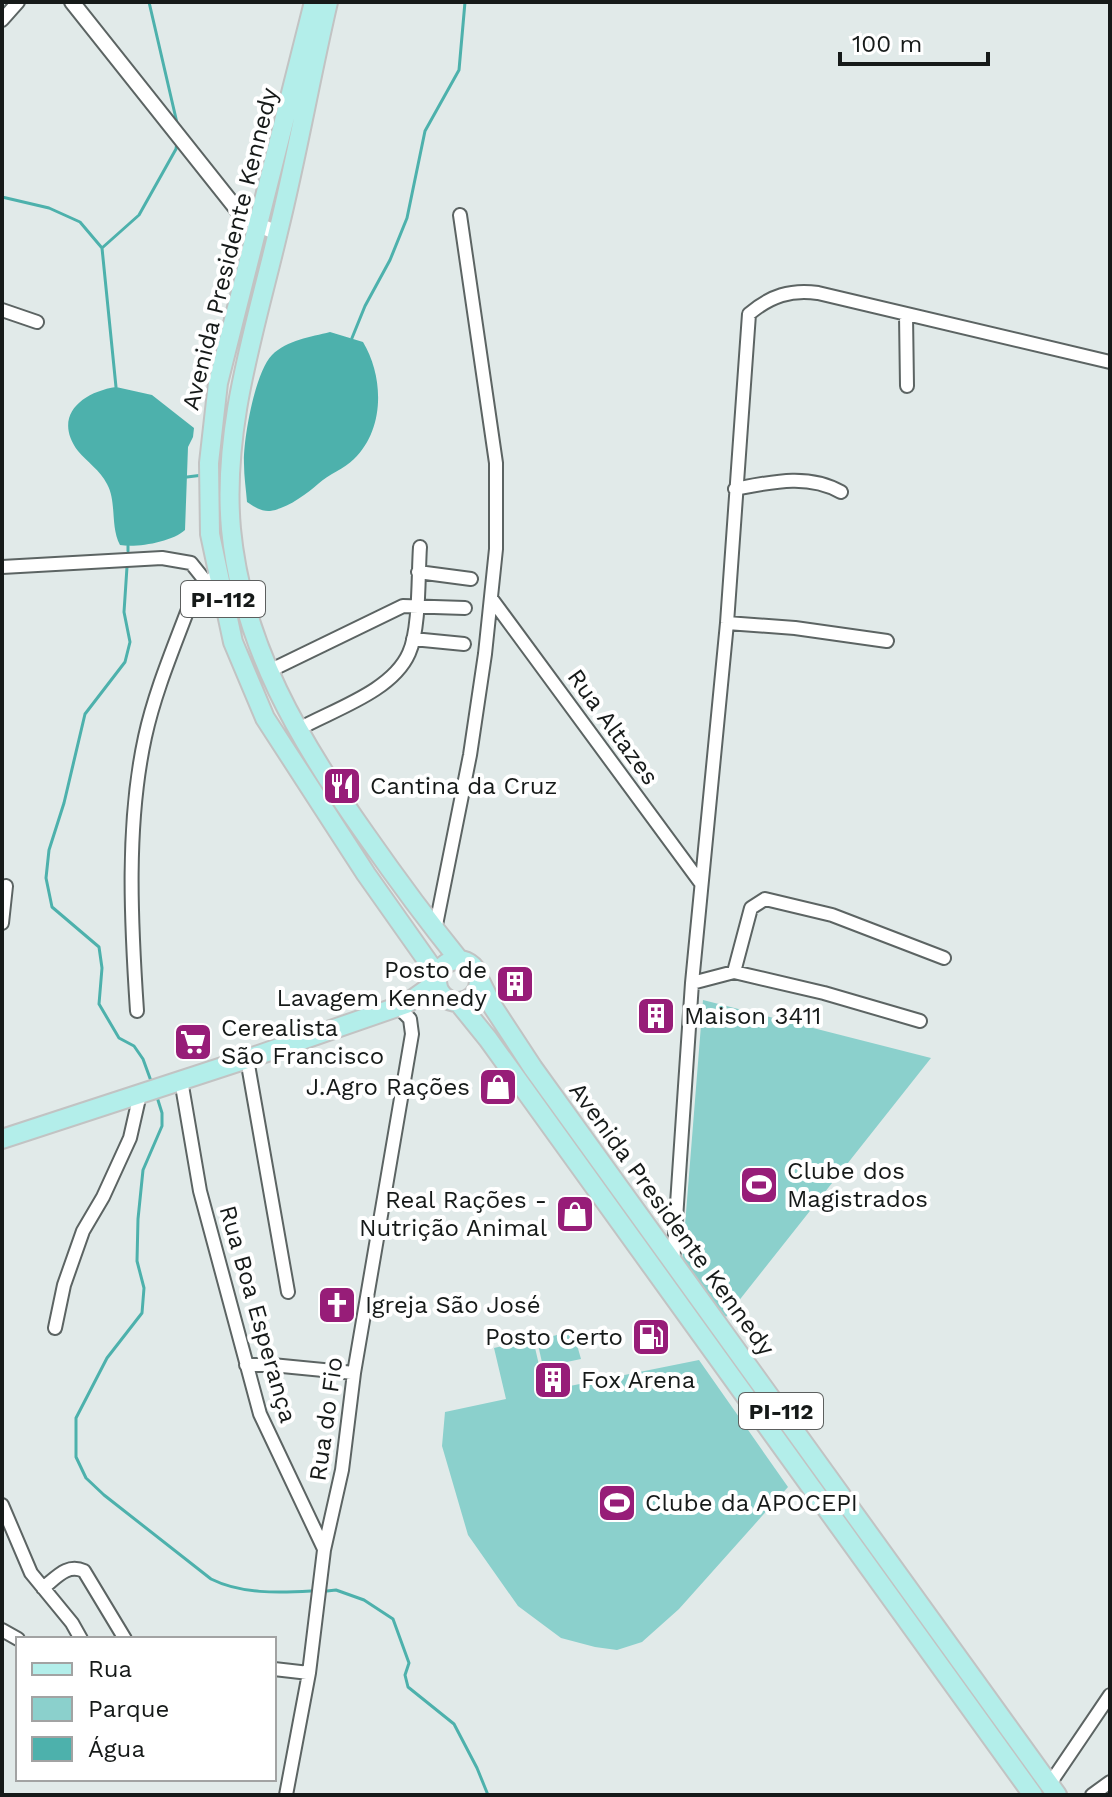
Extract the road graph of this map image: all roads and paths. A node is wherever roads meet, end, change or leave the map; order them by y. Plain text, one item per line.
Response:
1 (18, 2) edge
2 (72, 2) edge
3 (314, 2) edge
4 (328, 2) edge
5 (2, 20) edge
6 (460, 215) dead end
7 (258, 225) junction
8 (278, 233) junction
9 (2, 310) edge
10 (906, 315) junction
11 (37, 322) dead end
12 (1110, 362) edge
13 (907, 386) dead end
14 (735, 489) junction
15 (841, 492) dead end
16 (420, 547) dead end
17 (2, 567) edge
18 (418, 572) junction
19 (212, 578) junction
20 (471, 579) dead end
21 (491, 598) junction
22 (417, 605) junction
23 (465, 608) dead end
24 (727, 623) junction
25 (413, 639) junction
26 (887, 641) dead end
27 (464, 644) dead end
28 (267, 672) junction
29 (297, 730) junction
30 (700, 882) junction
31 (6, 886) dead end
32 (2, 923) edge
33 (435, 930) junction
34 (944, 958) dead end
35 (460, 961) junction
36 (734, 972) junction
37 (438, 979) junction
38 (479, 979) junction
39 (692, 983) junction
40 (455, 1002) junction
41 (402, 1005) junction
42 (137, 1011) dead end
43 (920, 1021) dead end
44 (247, 1059) junction
45 (181, 1080) junction
46 (140, 1094) junction
47 (2, 1139) edge
48 (637, 1212) junction
49 (621, 1224) junction
50 (673, 1263) junction
51 (288, 1292) dead end
52 (55, 1328) dead end
53 (246, 1365) junction
54 (354, 1373) junction
55 (2, 1505) edge
56 (324, 1550) junction
57 (43, 1588) junction
58 (80, 1637) edge
59 (124, 1637) edge
60 (957, 1657) junction
61 (276, 1669) edge
62 (941, 1669) junction
63 (309, 1673) junction
64 (1110, 1695) edge
65 (1110, 1782) edge
66 (1053, 1790) edge
67 (286, 1795) edge
68 (1033, 1795) edge
69 (1092, 1795) edge

1 - 5 street
2 - 7 street
3 - 7 main road, Avenida Presidente Kennedy / PI-112
4 - 8 main road, Avenida Presidente Kennedy / PI-112
6 - 21 street
7 - 8 street
7 - 19 main road, Avenida Presidente Kennedy / PI-112
8 - 28 main road, Avenida Presidente Kennedy / PI-112
9 - 11 street
10 - 12 street
10 - 13 street
10 - 14 street
14 - 15 street
14 - 24 street
16 - 18 street
17 - 19 street
18 - 20 street
18 - 22 street
19 - 37 main road, Avenida Presidente Kennedy / PI-112
19 - 42 street
21 - 30 street, Rua Altazes
21 - 33 street
22 - 23 street
22 - 25 street
22 - 28 street
24 - 26 street
24 - 30 street
25 - 27 street
25 - 29 street
28 - 29 main road, Avenida Presidente Kennedy / PI-112
29 - 33 main road, Avenida Presidente Kennedy / PI-112
30 - 39 street
31 - 32 street
33 - 35 main road, Avenida Presidente Kennedy / PI-112
34 - 36 street
35 - 37 main road
35 - 38 main road, Avenida Presidente Kennedy / PI-112
36 - 39 street
36 - 43 street
37 - 40 main road, Avenida Presidente Kennedy / PI-112
37 - 41 main road
38 - 40 main road
38 - 48 main road, Avenida Presidente Kennedy / PI-112
39 - 50 street
40 - 41 main road
40 - 49 main road, Avenida Presidente Kennedy / PI-112
41 - 44 main road
41 - 54 street, Rua do Fio
44 - 45 main road
44 - 51 street
45 - 46 main road
45 - 53 street, Rua Boa Esperança
46 - 47 main road
46 - 52 street
48 - 49 main road
48 - 50 main road, Avenida Presidente Kennedy / PI-112
49 - 62 main road, Avenida Presidente Kennedy / PI-112
50 - 60 main road, Avenida Presidente Kennedy / PI-112
53 - 54 street
53 - 56 street, Rua Boa Esperança
54 - 56 street, Rua do Fio
55 - 57 street
56 - 63 street, Rua do Fio
57 - 58 street
57 - 59 street
60 - 62 main road
60 - 66 main road, Avenida Presidente Kennedy / PI-112
61 - 63 street
62 - 68 main road, Avenida Presidente Kennedy / PI-112
63 - 67 street, Rua do Fio
64 - 66 street
65 - 69 street

